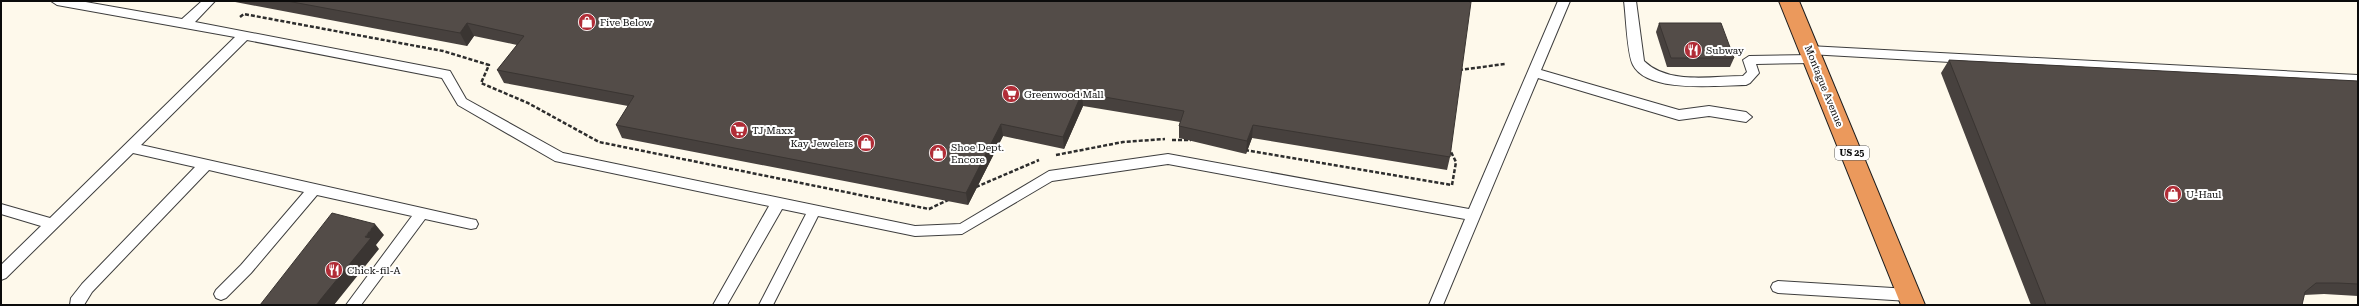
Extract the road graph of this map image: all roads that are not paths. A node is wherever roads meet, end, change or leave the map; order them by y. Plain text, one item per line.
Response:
1 (57, 1) edge
2 (209, 1) edge
3 (1564, 1) edge
4 (1630, 1) edge
5 (1789, 1) edge
6 (185, 24) junction
7 (245, 35) junction
8 (1811, 54) junction
9 (1534, 72) junction
10 (2358, 80) edge
11 (1746, 117) dead end
12 (130, 147) junction
13 (206, 164) junction
14 (314, 188) junction
15 (778, 203) junction
16 (1, 208) edge
17 (814, 210) junction
18 (422, 213) junction
19 (1473, 215) junction
20 (52, 224) junction
21 (471, 224) dead end
22 (1, 274) edge
23 (1778, 287) dead end
24 (221, 294) dead end
25 (1911, 300) edge
26 (77, 305) edge
27 (353, 305) edge
28 (720, 305) edge
29 (766, 305) edge
30 (1436, 305) edge

1 - 6 lane
2 - 6 lane
3 - 9 lane
4 - 8 lane
5 - 8 highway, Montague Avenue / US 25
6 - 7 lane
7 - 12 lane
7 - 15 lane
8 - 10 lane
8 - 25 highway, Montague Avenue / US 25
9 - 11 lane
9 - 19 lane
12 - 13 lane
12 - 20 lane
13 - 14 lane
13 - 26 lane
14 - 18 lane
14 - 24 lane
15 - 17 lane
15 - 28 lane
16 - 20 lane
17 - 19 lane
17 - 29 lane
18 - 21 lane
18 - 27 lane
19 - 30 lane
20 - 22 lane
23 - 25 lane

